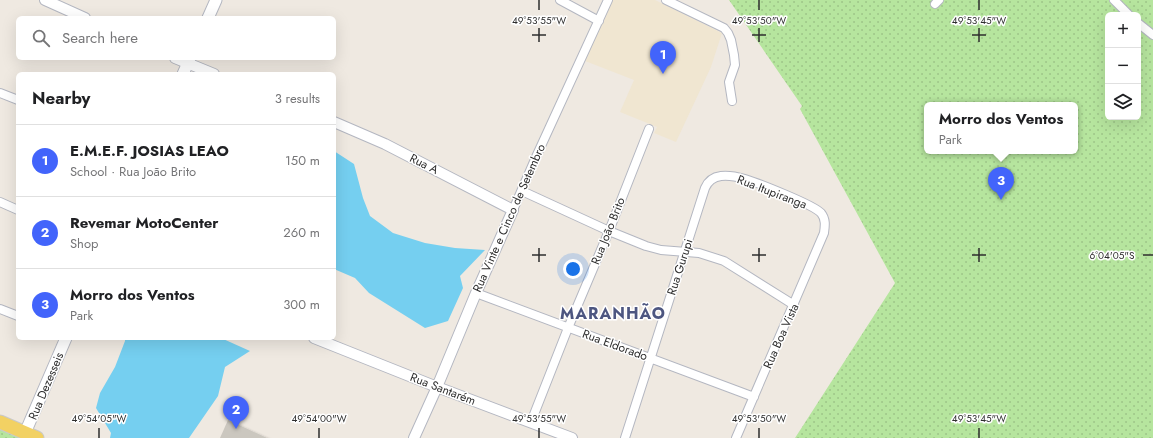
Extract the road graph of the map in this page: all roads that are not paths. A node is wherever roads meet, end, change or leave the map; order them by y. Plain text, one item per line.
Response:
1 (45, 0) edge
2 (216, 0) edge
3 (560, 0) edge
4 (608, 0) edge
5 (666, 0) edge
6 (1114, 0) edge
7 (1126, 12) edge
8 (81, 16) edge
9 (209, 16) edge
10 (599, 21) junction
11 (1141, 25) edge
12 (1153, 35) edge
13 (187, 65) edge
14 (208, 72) edge
15 (0, 92) edge
16 (16, 99) edge
17 (732, 101) dead end
18 (336, 123) edge
19 (649, 129) dead end
20 (705, 188) joint
21 (522, 191) junction
22 (0, 202) edge
23 (16, 209) edge
24 (513, 210) junction
25 (609, 231) junction
26 (824, 233) joint
27 (685, 252) junction
28 (476, 293) junction
29 (794, 305) junction
30 (0, 309) edge
31 (16, 315) edge
32 (568, 328) junction
33 (65, 340) edge
34 (319, 340) edge
35 (651, 359) junction
36 (437, 387) junction
37 (754, 397) junction
38 (0, 422) edge
39 (531, 422) junction
40 (31, 436) edge
41 (414, 438) edge
42 (572, 438) edge
43 (625, 438) edge
44 (736, 438) edge

1 - 8 street
2 - 9 main road
3 - 10 street
4 - 10 street, Rua Vinte e Cinco de Setembro
5 - 17 street
6 - 7 street
10 - 21 street, Rua Vinte e Cinco de Setembro
11 - 12 street
13 - 14 street
15 - 16 street
18 - 24 street, Rua A
19 - 25 street, Rua João Brito
20 - 26 street, Rua Itupiranga
20 - 27 street, Rua Gurupi
21 - 24 street, Rua Vinte e Cinco de Setembro
21 - 25 street
22 - 23 street
24 - 28 street, Rua Vinte e Cinco de Setembro
25 - 27 street
25 - 32 street, Rua João Brito
26 - 29 street, Rua Boa Vista
27 - 29 street
27 - 35 street, Rua Gurupi
28 - 32 street, Rua Eldorado
28 - 36 street, Rua Vinte e Cinco de Setembro
29 - 37 street, Rua Boa Vista
30 - 31 street
32 - 35 street, Rua Eldorado
32 - 39 street, Rua João Brito
33 - 40 main road, Rua Dezesseis
34 - 36 street, Rua Santarém
35 - 37 street, Rua Eldorado
35 - 43 street, Rua Gurupi
36 - 39 street, Rua Santarém
36 - 41 street, Rua Vinte e Cinco de Setembro
37 - 44 street, Rua Boa Vista
38 - 40 main road
39 - 42 street, Rua Santarém

